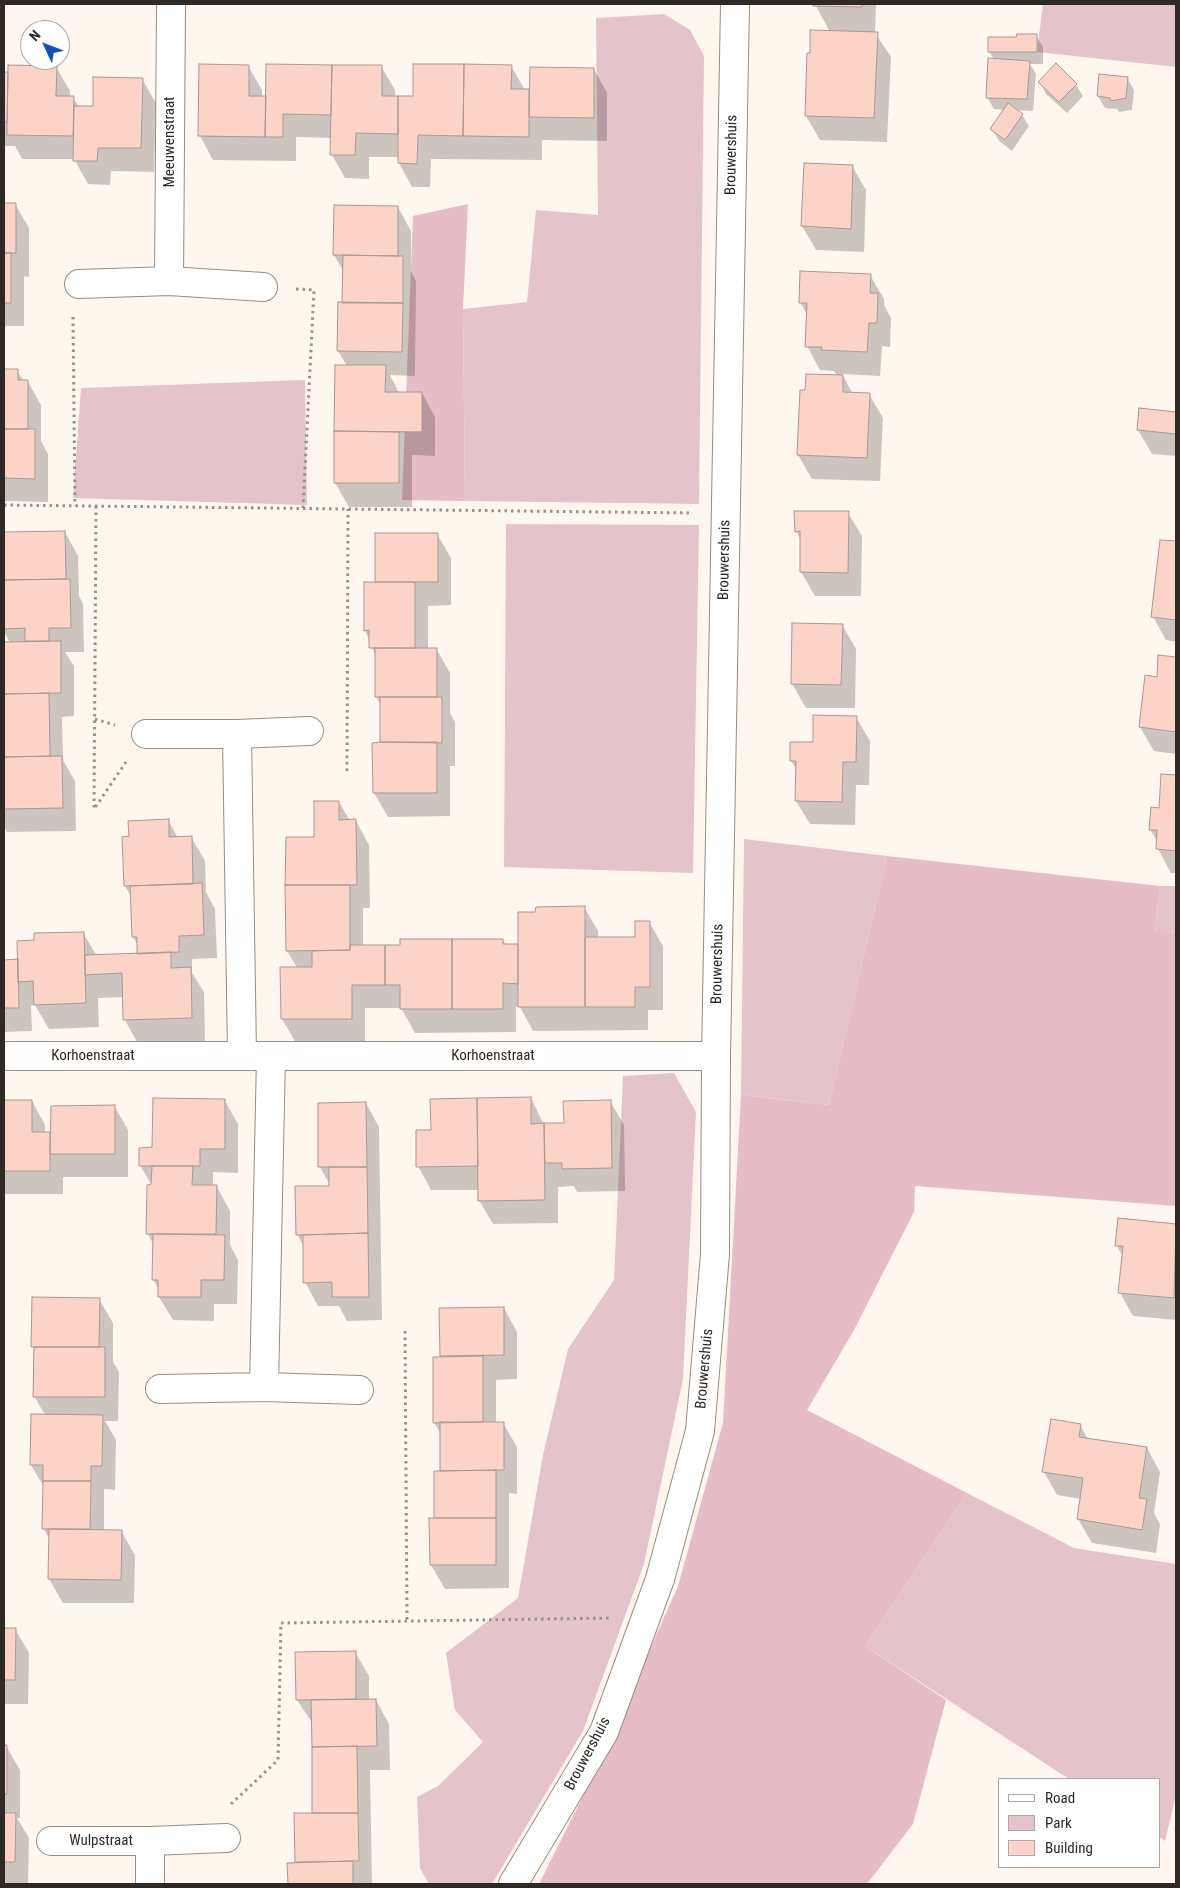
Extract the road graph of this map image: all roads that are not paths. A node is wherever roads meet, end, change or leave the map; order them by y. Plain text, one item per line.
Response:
1 (171, 4) edge
2 (735, 4) edge
3 (170, 281) junction
4 (79, 284) road end
5 (263, 287) road end
6 (309, 731) dead end
7 (146, 734) road end
8 (237, 734) junction
9 (242, 1055) junction
10 (4, 1056) edge
11 (270, 1056) junction
12 (716, 1056) junction
13 (264, 1386) junction
14 (160, 1389) dead end
15 (359, 1390) dead end
16 (226, 1838) road end
17 (51, 1841) dead end
18 (150, 1841) junction
19 (150, 1884) edge
20 (513, 1884) edge

1 - 3 street, Meeuwenstraat
2 - 12 street, Brouwershuis
3 - 4 street
3 - 5 street
6 - 8 street
7 - 8 street
8 - 9 street
9 - 10 street, Korhoenstraat
9 - 11 street, Korhoenstraat
11 - 12 street, Korhoenstraat
11 - 13 street
12 - 20 street, Brouwershuis
13 - 14 street
13 - 15 street
16 - 18 street, Wulpstraat
17 - 18 street, Wulpstraat
18 - 19 street, Wulpstraat

